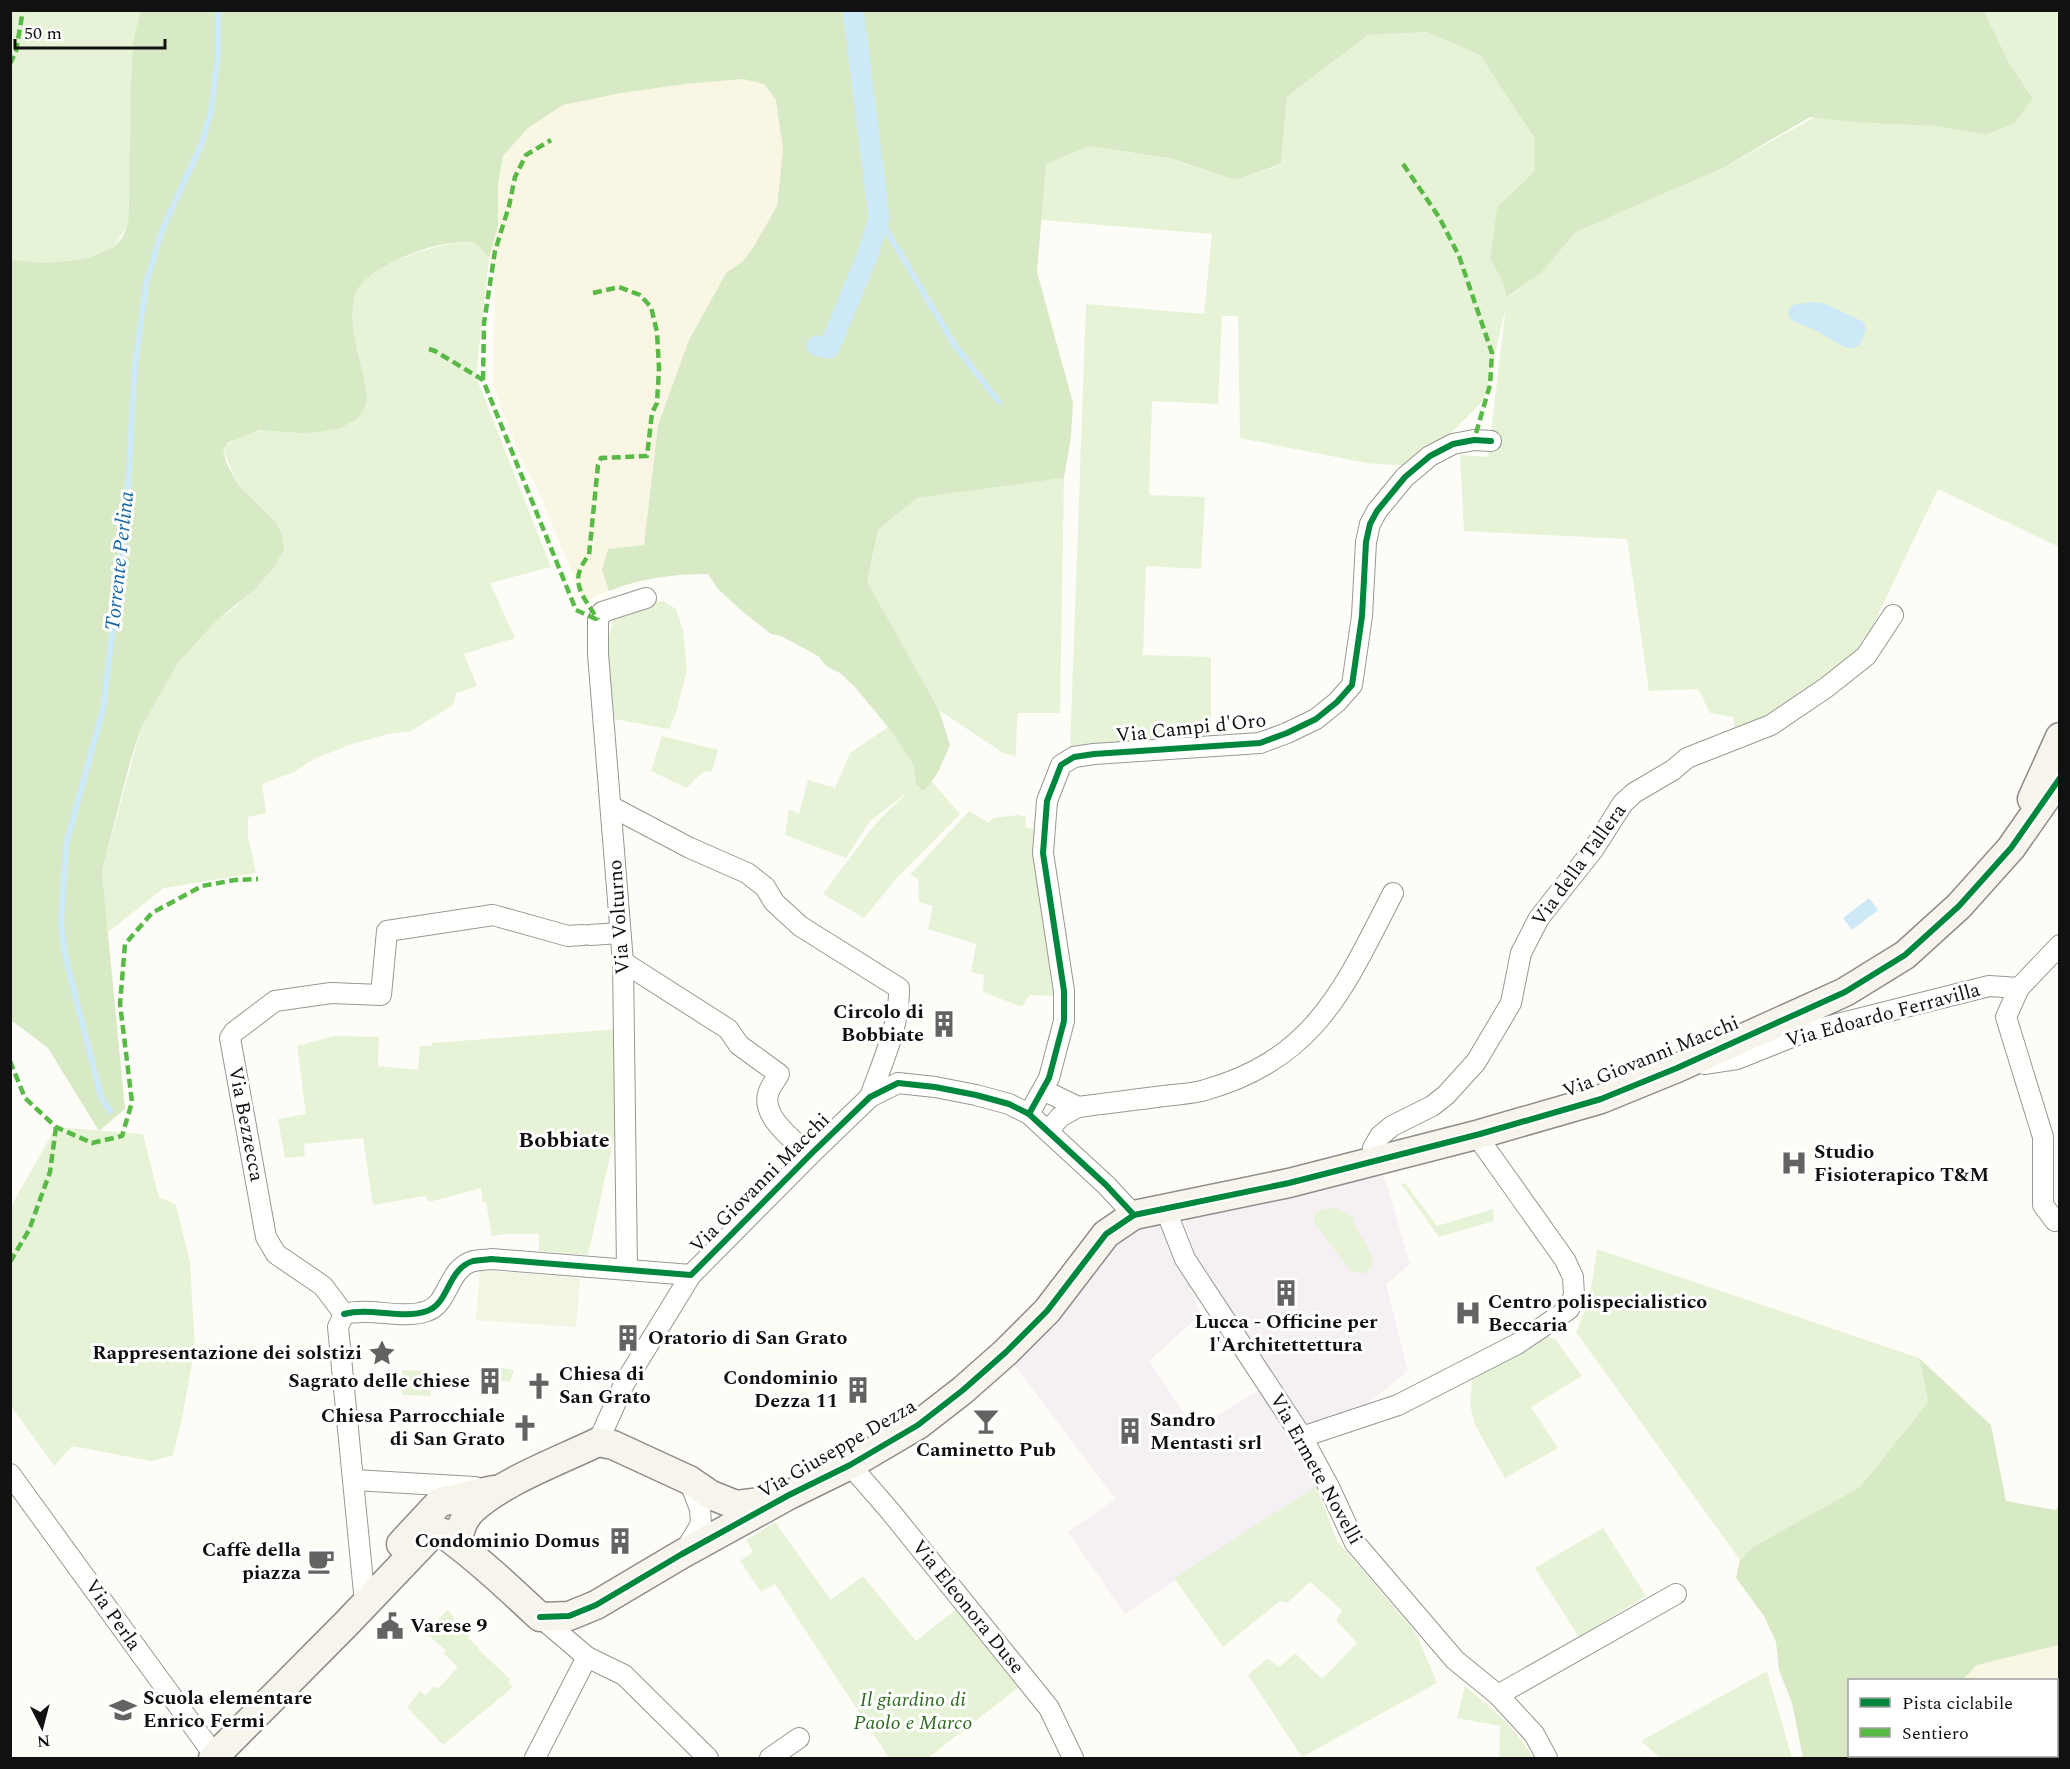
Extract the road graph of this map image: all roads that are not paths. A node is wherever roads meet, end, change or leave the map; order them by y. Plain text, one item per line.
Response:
1 (1491, 441) dead end
2 (646, 598) dead end
3 (1893, 615) dead end
4 (2060, 737) edge
5 (2060, 778) edge
6 (612, 807) junction
7 (2011, 848) junction
8 (1393, 893) dead end
9 (620, 933) junction
10 (2060, 945) edge
11 (623, 962) junction
12 (2019, 988) junction
13 (1677, 1068) junction
14 (1043, 1090) junction
15 (870, 1097) junction
16 (1078, 1107) junction
17 (1029, 1114) junction
18 (1049, 1130) junction
19 (1480, 1134) junction
20 (809, 1155) junction
21 (1371, 1162) junction
22 (1165, 1208) junction
23 (1134, 1215) junction
24 (2055, 1221) dead end
25 (627, 1269) junction
26 (691, 1275) junction
27 (344, 1314) junction
28 (1302, 1437) junction
29 (598, 1442) junction
30 (850, 1466) junction
31 (10, 1474) edge
32 (354, 1480) junction
33 (689, 1480) junction
34 (502, 1489) junction
35 (789, 1495) junction
36 (449, 1538) junction
37 (682, 1554) junction
38 (1676, 1594) dead end
39 (365, 1603) junction
40 (582, 1610) junction
41 (540, 1617) junction
42 (587, 1657) junction
43 (1498, 1695) junction
44 (799, 1738) dead end
45 (542, 1755) edge
46 (214, 1757) edge
47 (708, 1758) edge
48 (770, 1758) edge
49 (1073, 1758) edge
50 (1547, 1758) edge

1 - 14 street, Via Campi d'Oro
2 - 6 street, Via Volturno
3 - 21 street, Via della Tallera
4 - 7 street, Via Giovanni Macchi
5 - 7 street, Via Giovanni Macchi
6 - 9 street, Via Volturno
6 - 15 street
7 - 13 street, Via Giovanni Macchi
8 - 16 street
9 - 11 street, Via Volturno
9 - 27 street, Via Bezzecca
10 - 12 street, Via Edoardo Ferravilla
11 - 20 street
11 - 25 street, Via Volturno
12 - 13 street, Via Edoardo Ferravilla
12 - 24 street, Via Edoardo Ferravilla
13 - 19 street, Via Giovanni Macchi
14 - 16 street
14 - 17 street, Via Campi d'Oro
15 - 17 street, Via Giovanni Macchi
15 - 20 street, Via Giovanni Macchi
16 - 18 street
17 - 18 street, Via Giovanni Macchi
18 - 23 street, Via Giovanni Macchi
19 - 21 street, Via Giovanni Macchi
19 - 28 street
20 - 26 street, Via Giovanni Macchi
21 - 22 street, Via Giovanni Macchi
22 - 23 street, Via Giuseppe Dezza
22 - 28 street, Via Ermete Novelli
23 - 30 street, Via Giuseppe Dezza
25 - 26 street, Via Giovanni Macchi
25 - 27 street, Via Giovanni Macchi
26 - 29 street
27 - 32 street
28 - 43 street, Via Ermete Novelli
29 - 33 street
29 - 34 street
30 - 35 street, Via Giuseppe Dezza
30 - 49 street, Via Eleonora Duse
31 - 46 street, Via Perla
32 - 34 street
32 - 39 street
33 - 35 street
33 - 37 street
34 - 36 street
34 - 39 street
35 - 37 street, Via Giuseppe Dezza
36 - 39 street
36 - 41 street
37 - 40 street, Via Giuseppe Dezza
38 - 43 street
39 - 46 street
40 - 41 street, Via Giuseppe Dezza
40 - 42 street
41 - 42 street
42 - 45 street
42 - 47 street
43 - 50 street, Via Ermete Novelli
44 - 48 street

